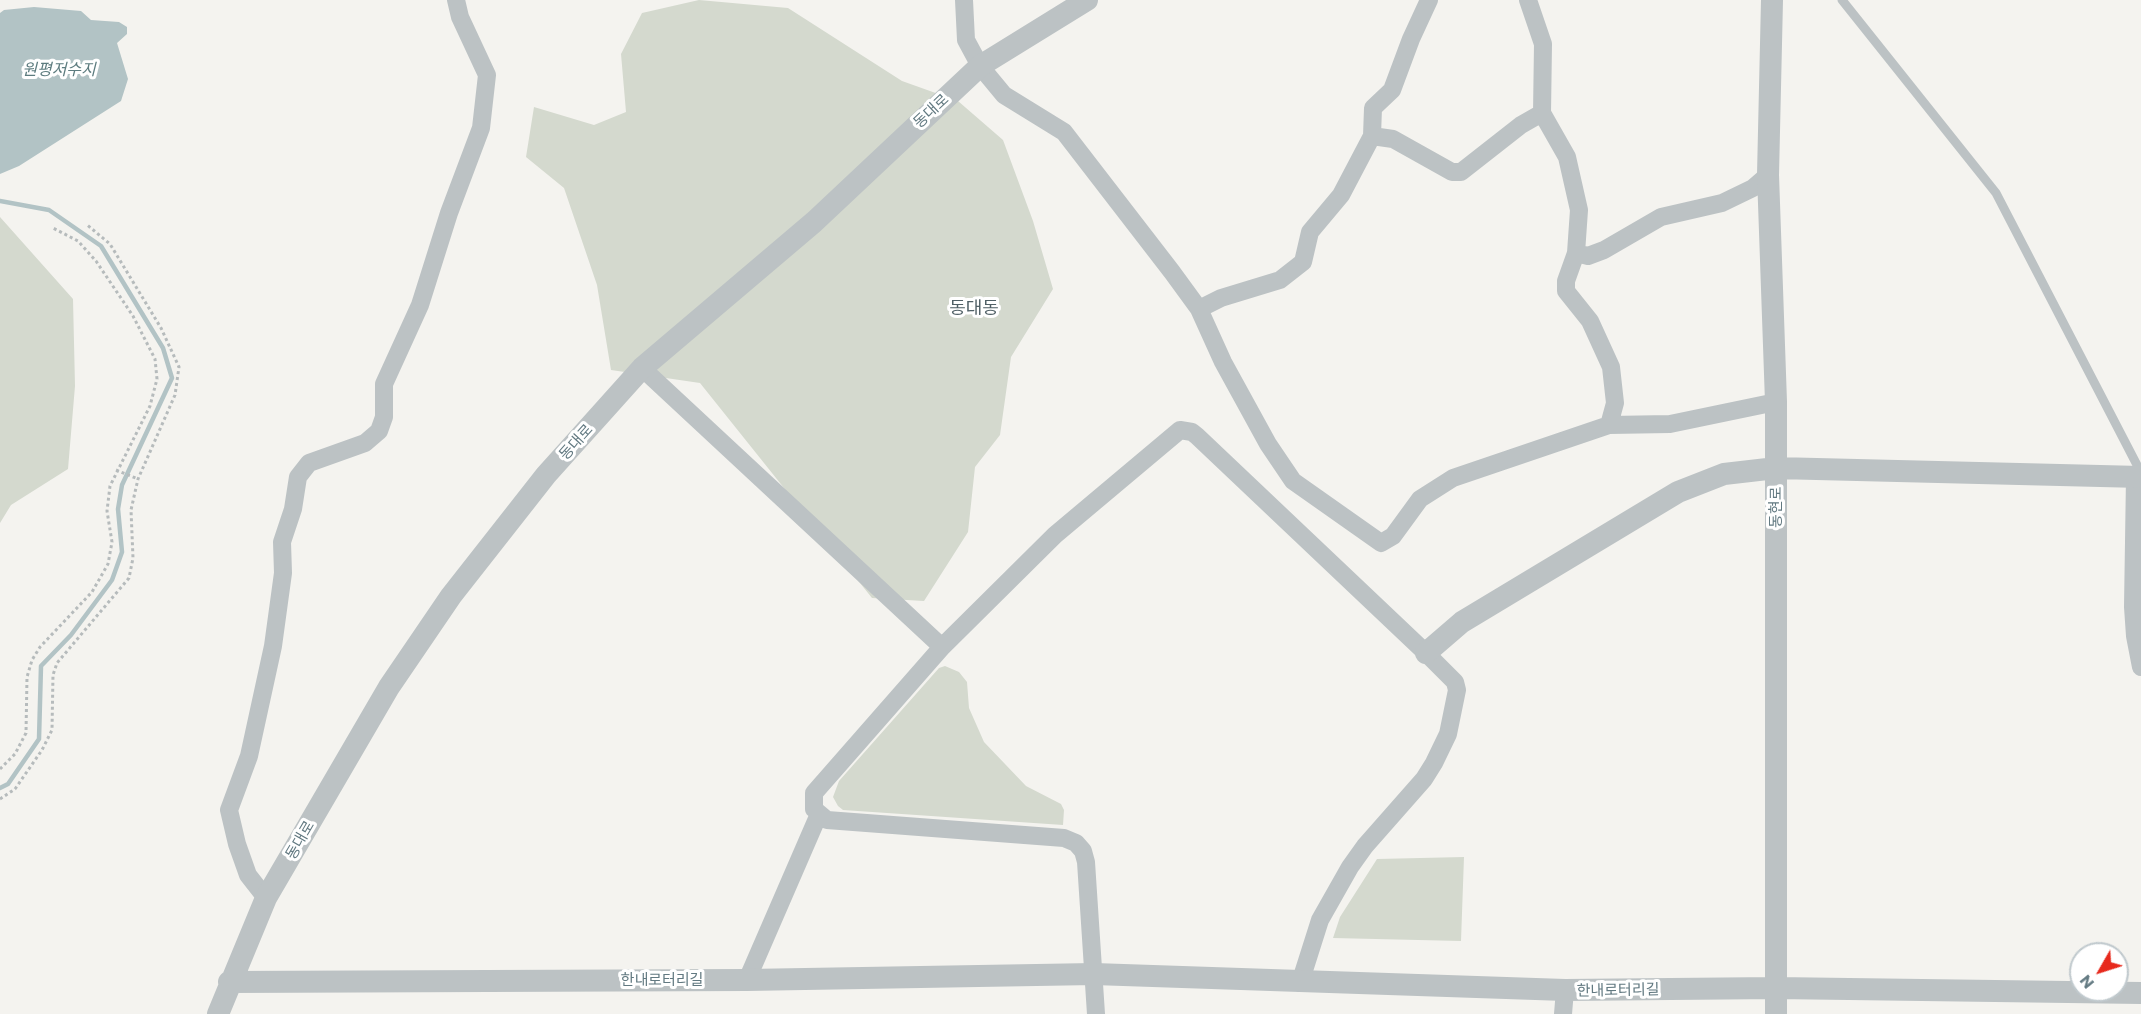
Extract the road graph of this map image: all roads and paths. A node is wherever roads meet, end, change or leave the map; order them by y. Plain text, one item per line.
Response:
1 (456, 0) edge
2 (963, 0) edge
3 (1087, 0) edge
4 (1430, 0) edge
5 (1527, 0) edge
6 (1773, 0) edge
7 (1842, 0) edge
8 (980, 66) junction
9 (1542, 113) junction
10 (1372, 136) junction
11 (1768, 176) junction
12 (86, 224) dead end
13 (53, 228) dead end
14 (1576, 253) junction
15 (1199, 309) junction
16 (642, 368) junction
17 (1776, 402) junction
18 (1609, 425) junction
19 (1776, 468) junction
20 (118, 471) junction
21 (2138, 477) edge
22 (136, 478) junction
23 (942, 647) junction
24 (1426, 653) junction
25 (2141, 667) edge
26 (0, 769) edge
27 (0, 799) edge
28 (819, 814) junction
29 (266, 898) junction
30 (1094, 974) junction
31 (747, 980) junction
32 (229, 982) junction
33 (1300, 983) junction
34 (1776, 988) junction
35 (1565, 990) junction
36 (2141, 993) edge
37 (218, 1014) edge
38 (1096, 1014) edge
39 (1563, 1014) edge
40 (1776, 1014) edge

1 - 29 street
2 - 8 street
3 - 8 street, 동대로
4 - 10 street
5 - 9 street
6 - 11 street, 동현로
7 - 21 lane
8 - 15 street
8 - 16 street, 동대로
9 - 10 street
9 - 14 street
10 - 15 street
11 - 14 street
11 - 17 street, 동현로
12 - 22 path
13 - 20 path
14 - 18 street
15 - 18 street
16 - 23 street
16 - 29 street, 동대로
17 - 18 street
17 - 19 street, 동현로
19 - 21 street
19 - 24 street
19 - 34 street, 동현로
20 - 22 path
20 - 26 path
21 - 25 street
22 - 27 path
23 - 24 street
23 - 28 street
24 - 33 street
28 - 30 street
28 - 31 street
29 - 32 street, 동대로
30 - 31 street, 한내로터리길
30 - 33 street, 한내로터리길
30 - 38 street
31 - 32 street, 한내로터리길
32 - 37 street, 동대로
33 - 35 street, 한내로터리길
34 - 35 street, 한내로터리길
34 - 36 street, 한내로터리길
34 - 40 street, 동현로
35 - 39 street

